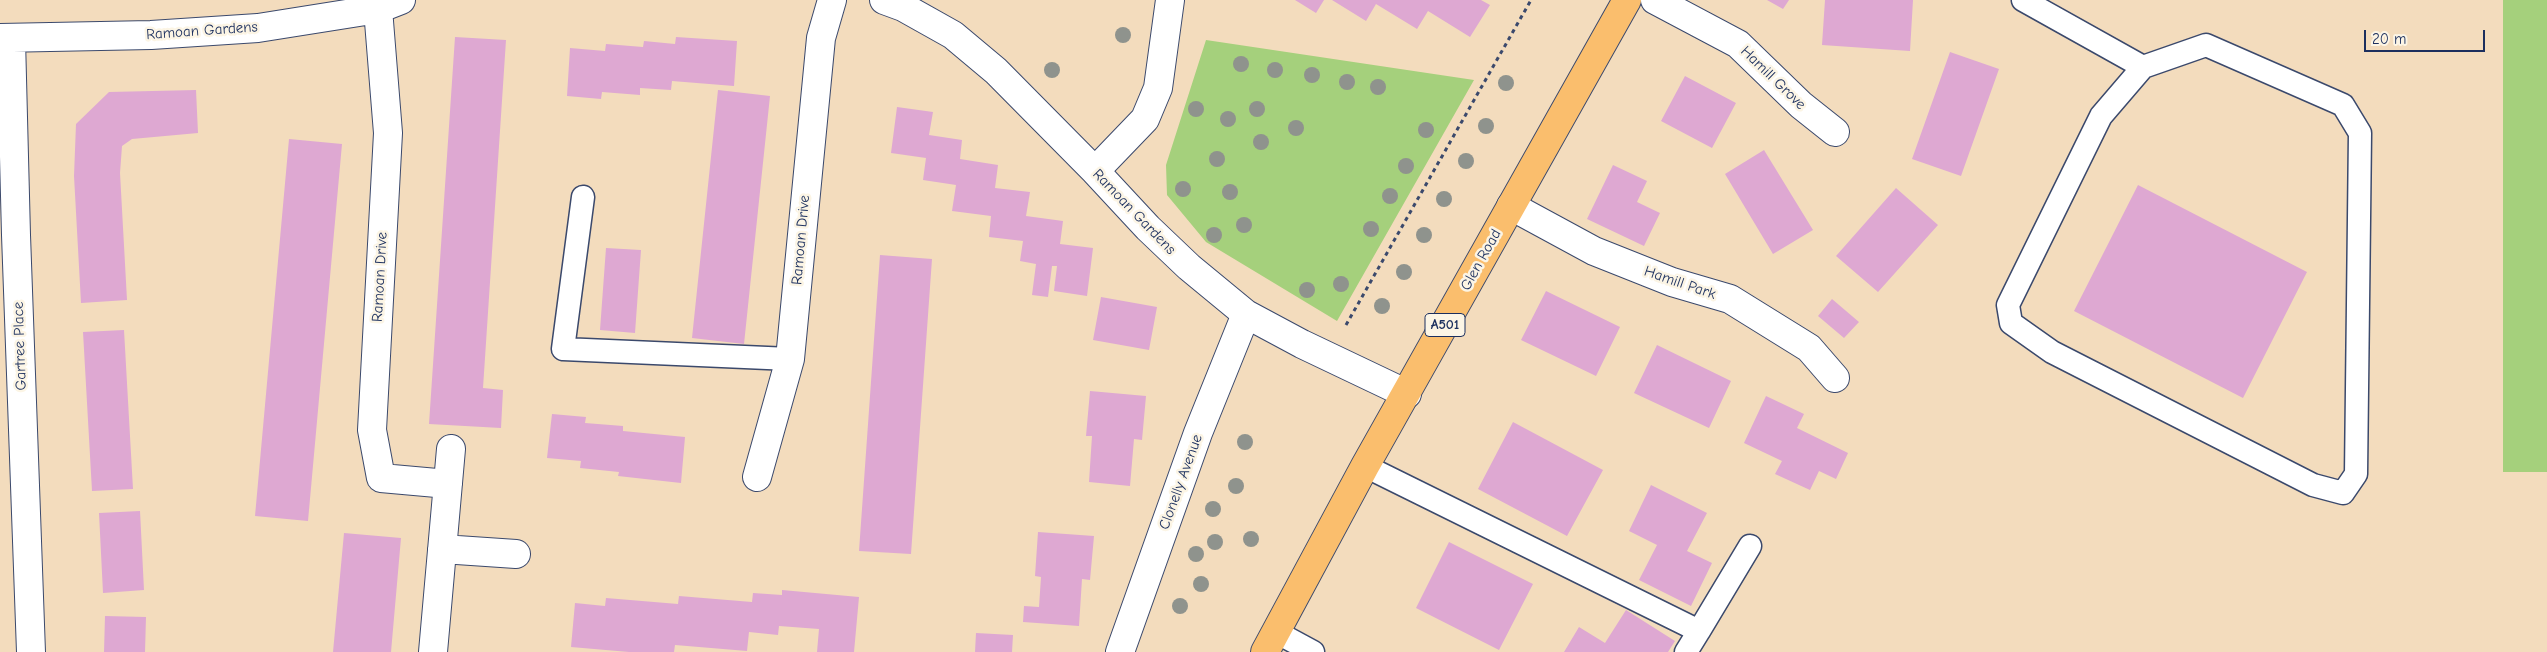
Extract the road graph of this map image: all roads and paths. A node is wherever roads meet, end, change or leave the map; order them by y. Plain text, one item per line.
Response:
1 (832, 0) edge
2 (884, 0) edge
3 (1170, 0) edge
4 (1531, 0) edge
5 (1627, 0) edge
6 (1655, 0) edge
7 (2023, 0) edge
8 (390, 4) edge
9 (302, 11) edge
10 (6, 39) edge
11 (2143, 67) junction
12 (1835, 132) dead end
13 (1095, 171) junction
14 (583, 197) dead end
15 (1511, 206) junction
16 (1246, 314) junction
17 (1328, 356) junction
18 (790, 359) junction
19 (1835, 378) dead end
20 (1407, 394) junction
21 (451, 449) dead end
22 (1365, 466) junction
23 (757, 478) dead end
24 (448, 484) junction
25 (1750, 546) dead end
26 (442, 549) junction
27 (516, 554) dead end
28 (1699, 631) junction
29 (1271, 642) edge
30 (31, 652) edge
31 (432, 652) edge
32 (1120, 652) edge
33 (1313, 652) edge
34 (1686, 652) edge

1 - 18 street, Ramoan Drive
2 - 13 street, Ramoan Gardens
3 - 13 street
4 - 17 path
5 - 15 main road, Glen Road / A501
6 - 12 street, Hamill Grove
7 - 11 lane
8 - 9 street, Ramoan Gardens
8 - 24 street, Ramoan Drive
9 - 10 street, Ramoan Gardens
10 - 30 street, Gartree Place
11 - 11 lane
13 - 16 street, Ramoan Gardens
14 - 18 lane
15 - 19 street, Hamill Park
15 - 20 main road, Glen Road / A501
16 - 17 street, Ramoan Gardens
16 - 32 street, Clonelly Avenue
17 - 20 street, Ramoan Gardens
18 - 23 street, Ramoan Drive
20 - 22 main road, Glen Road / A501
21 - 24 street
22 - 28 lane
22 - 29 main road, Glen Road / A501
24 - 26 street
25 - 28 lane
26 - 27 street
26 - 31 street
28 - 34 lane
29 - 33 lane

